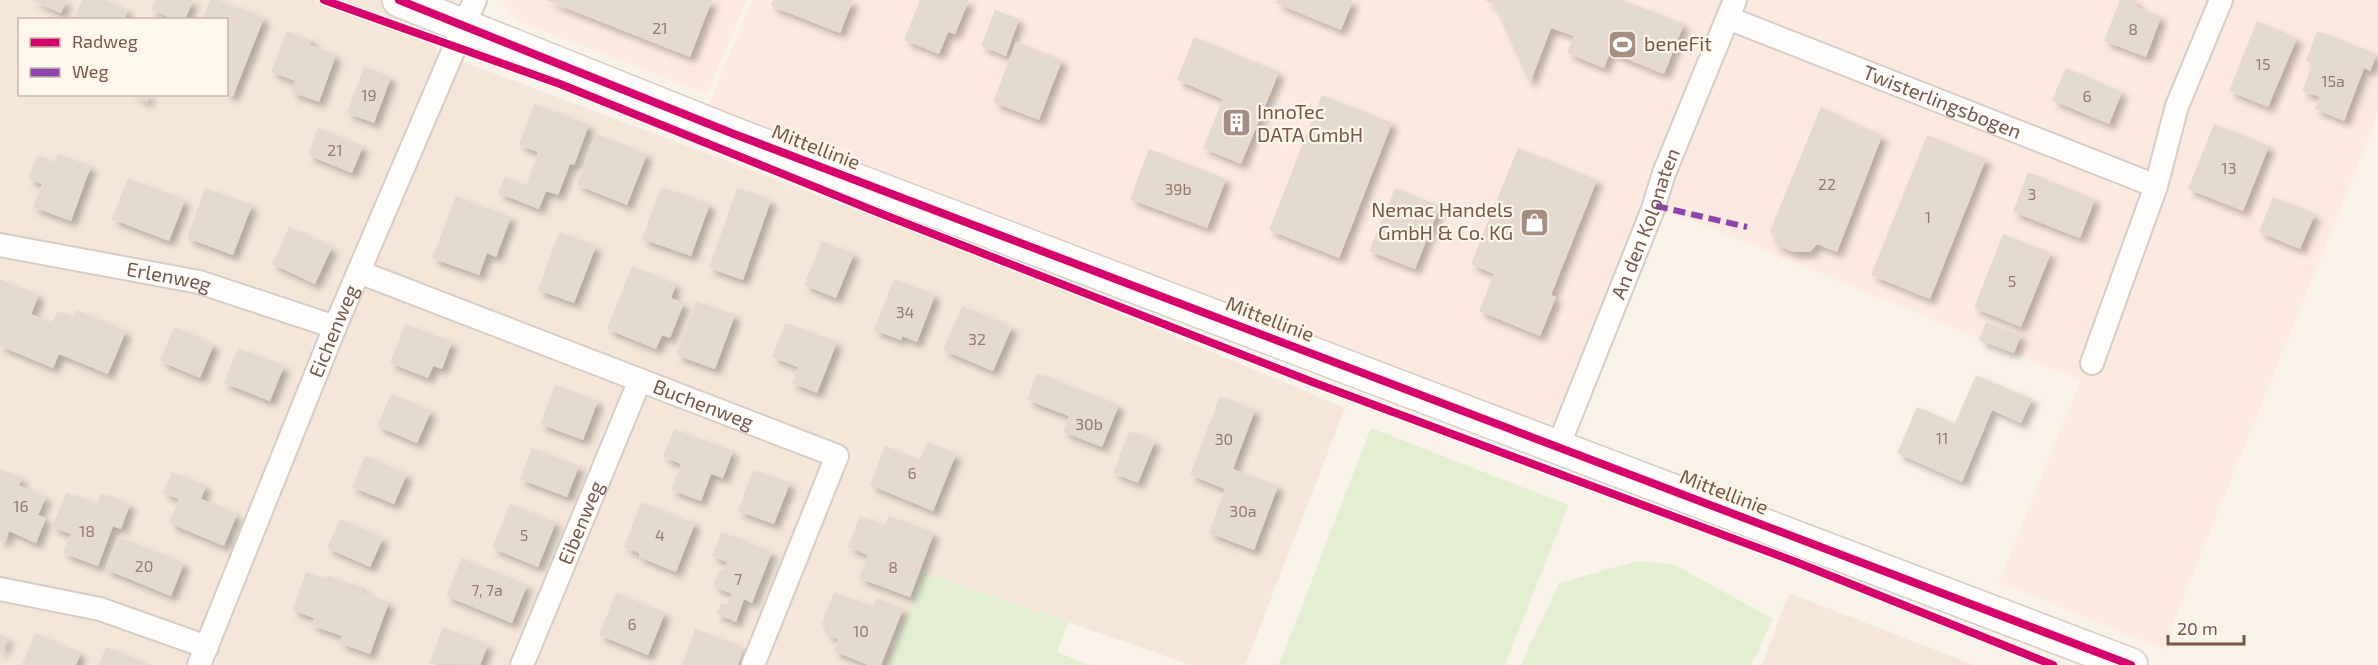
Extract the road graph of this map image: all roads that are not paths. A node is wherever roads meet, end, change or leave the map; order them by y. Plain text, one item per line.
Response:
1 (399, 0) edge
2 (2222, 0) edge
3 (1731, 9) edge
4 (469, 13) edge
5 (2156, 186) junction
6 (0, 245) edge
7 (358, 272) junction
8 (335, 327) junction
9 (2092, 363) dead end
10 (640, 380) junction
11 (1558, 447) junction
12 (0, 589) edge
13 (203, 656) edge
14 (522, 665) edge
15 (753, 665) edge
16 (2131, 665) edge

1 - 4 street, Mittellinie
2 - 5 street
3 - 5 street, Twisterlingsbogen
3 - 11 street, An den Kolonaten
4 - 7 street, Eichenweg
4 - 11 street, Mittellinie
5 - 9 street
6 - 8 street, Erlenweg
7 - 8 street, Eichenweg
7 - 10 street, Buchenweg
8 - 13 street, Eichenweg
10 - 14 street, Eibenweg
10 - 15 street, Buchenweg
11 - 16 street, Mittellinie
12 - 13 street

